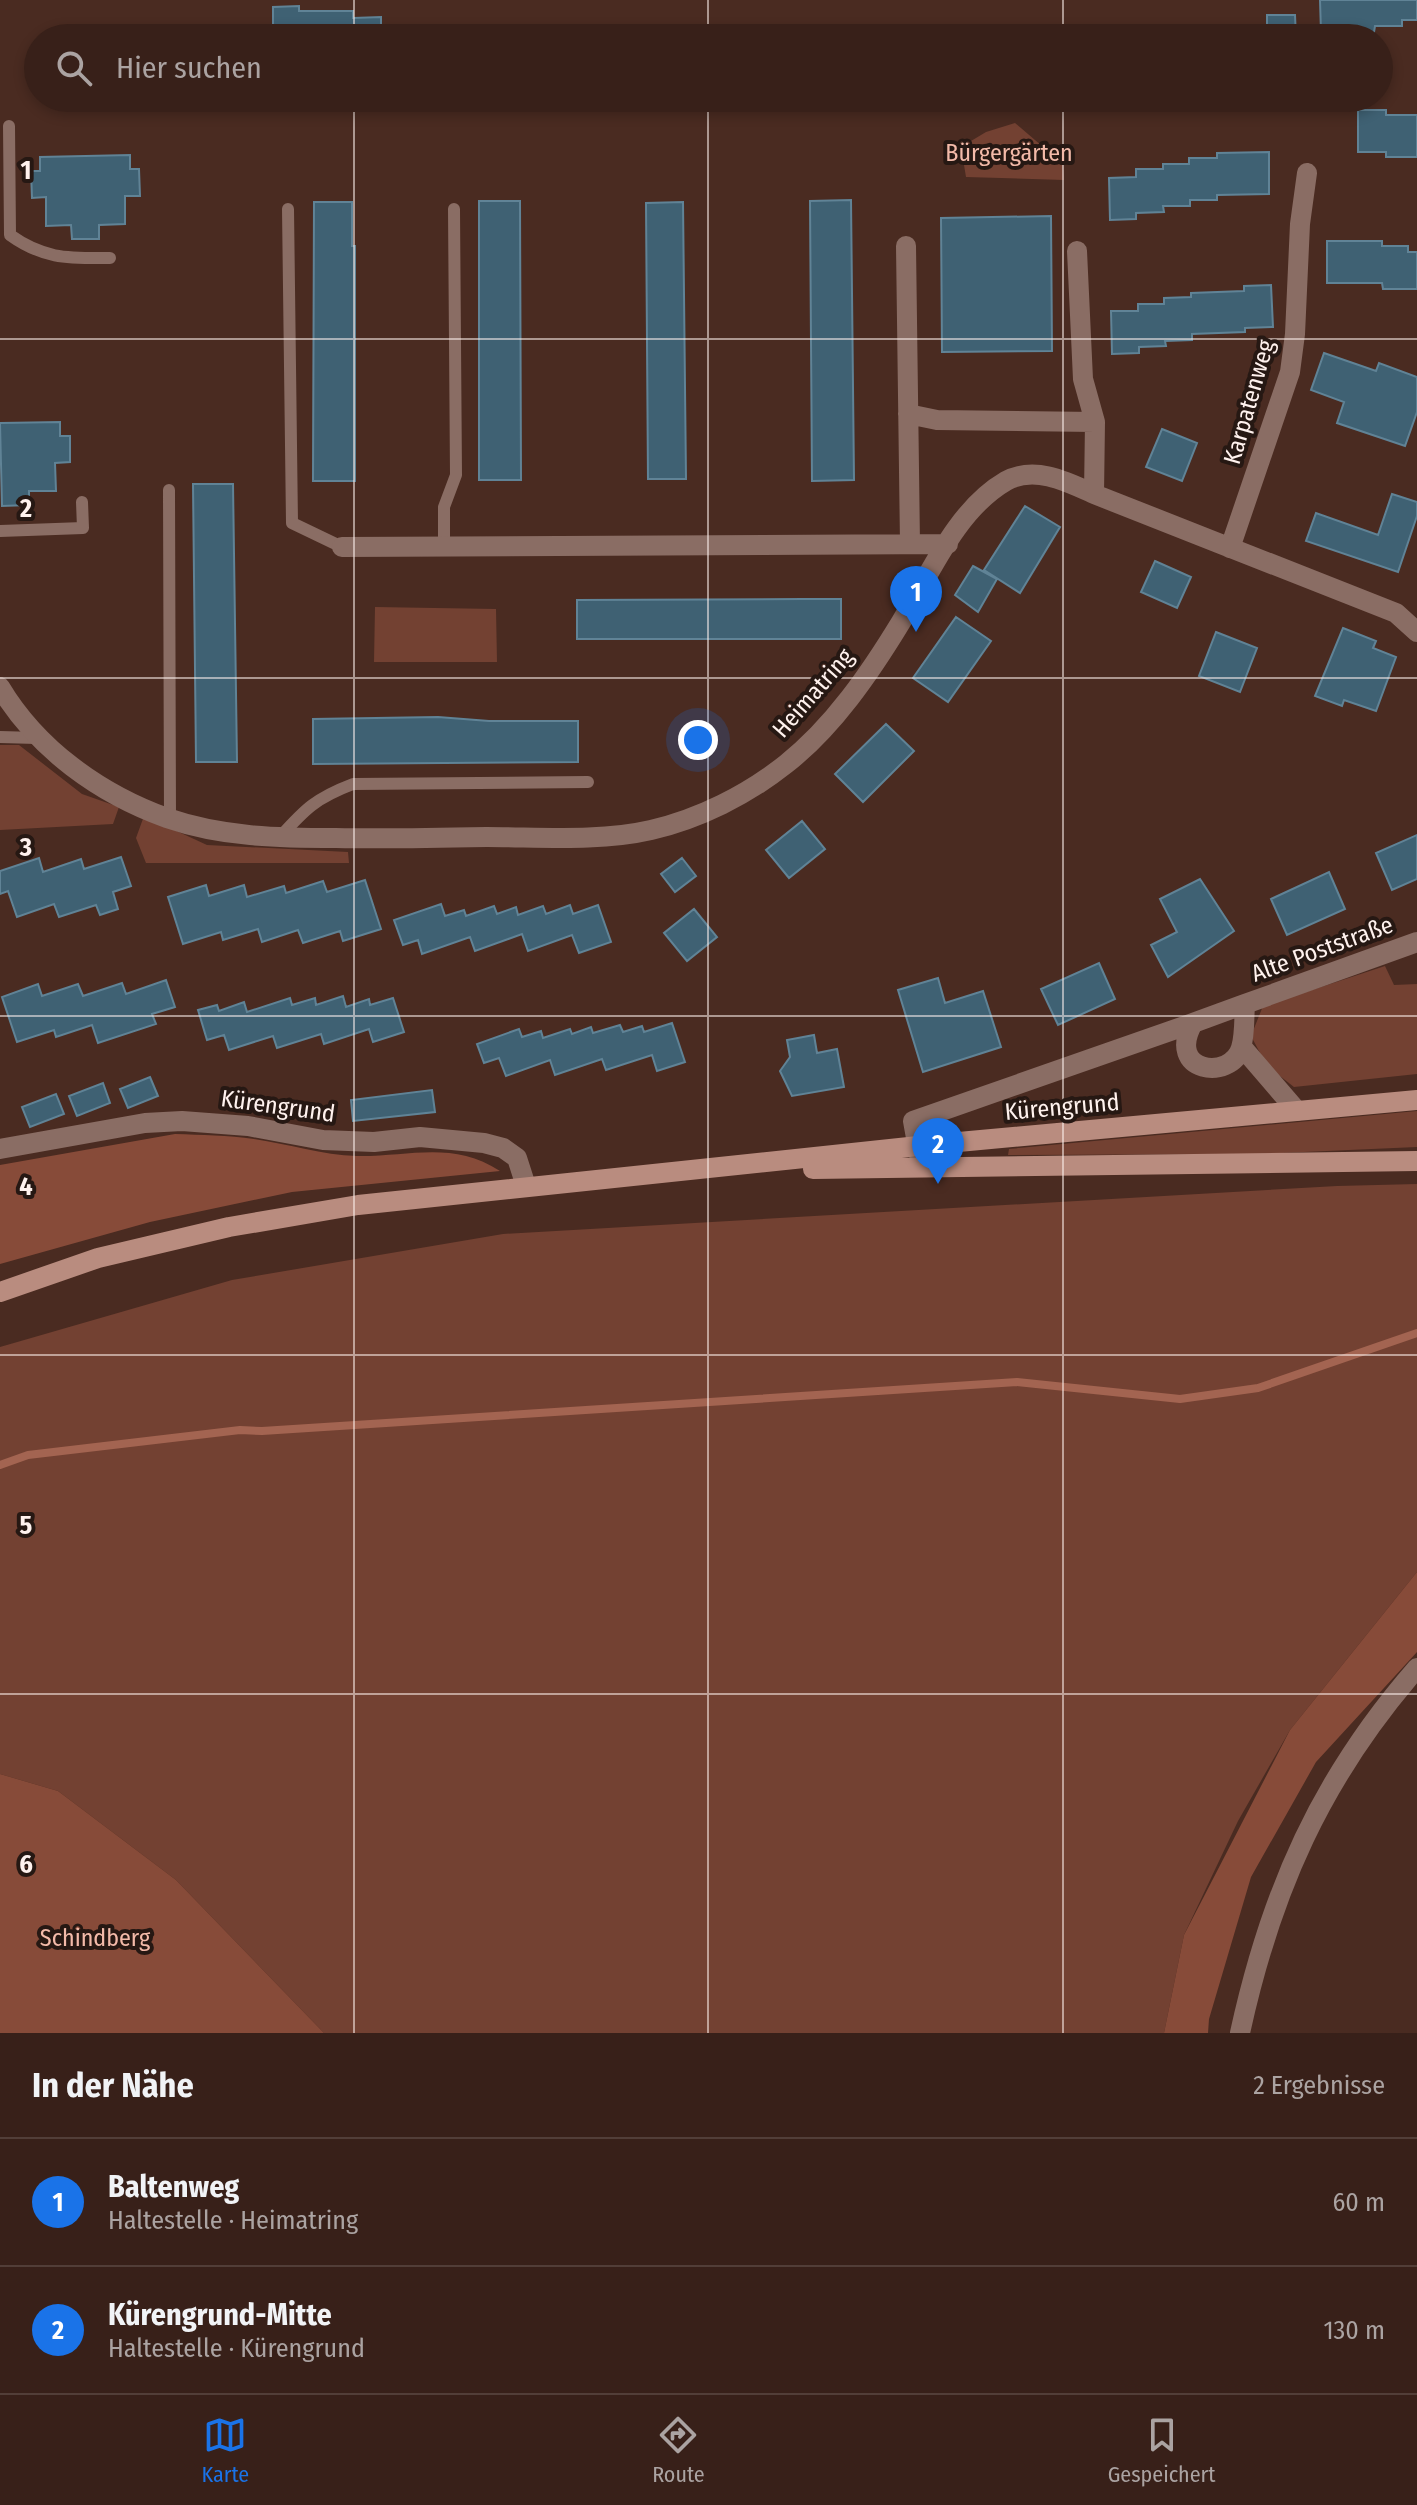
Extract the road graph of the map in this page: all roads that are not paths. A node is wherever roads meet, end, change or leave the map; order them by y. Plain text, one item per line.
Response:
1 (9, 126) dead end
2 (1307, 173) dead end
3 (288, 209) dead end
4 (454, 209) dead end
5 (906, 246) dead end
6 (1077, 251) dead end
7 (110, 258) dead end
8 (908, 414) junction
9 (1095, 422) junction
10 (169, 490) dead end
11 (1094, 494) junction
12 (82, 502) dead end
13 (0, 531) edge
14 (910, 544) junction
15 (948, 544) junction
16 (444, 546) junction
17 (342, 547) joint
18 (1230, 548) junction
19 (1417, 632) edge
20 (0, 687) edge
21 (0, 737) edge
22 (37, 738) junction
23 (588, 782) dead end
24 (170, 819) junction
25 (280, 837) junction
26 (1417, 942) edge
27 (1245, 1004) junction
28 (1193, 1023) junction
29 (1242, 1047) junction
30 (1417, 1100) edge
31 (1297, 1111) junction
32 (918, 1146) junction
33 (0, 1149) edge
34 (1417, 1161) edge
35 (922, 1169) junction
36 (713, 1170) junction
37 (526, 1186) junction
38 (0, 1292) edge
39 (1417, 1668) edge
40 (1240, 2033) edge

1 - 7 lane
2 - 18 street, Karpatenweg
3 - 17 lane
4 - 16 lane
5 - 8 street
6 - 9 street
8 - 9 street
8 - 14 street
9 - 11 street
10 - 24 lane
11 - 15 street, Heimatring
11 - 18 street, Heimatring
12 - 13 lane
14 - 15 street
14 - 16 street
15 - 25 street, Heimatring
16 - 17 street
18 - 19 street, Heimatring
20 - 22 street, Heimatring
21 - 22 lane
22 - 24 street, Heimatring
23 - 25 lane
24 - 25 street, Heimatring
26 - 27 street, Alte Poststraße
27 - 28 street, Alte Poststraße
27 - 29 street, Alte Poststraße
28 - 29 street
28 - 32 street, Alte Poststraße
29 - 31 street
30 - 31 main road, Kürengrund
31 - 32 main road, Kürengrund
32 - 35 street
32 - 36 main road, Kürengrund
33 - 37 street, Kürengrund
34 - 35 main road, Kürengrund
35 - 36 main road, Kürengrund
36 - 37 main road, Kürengrund
37 - 38 main road, Kürengrund
39 - 40 street

